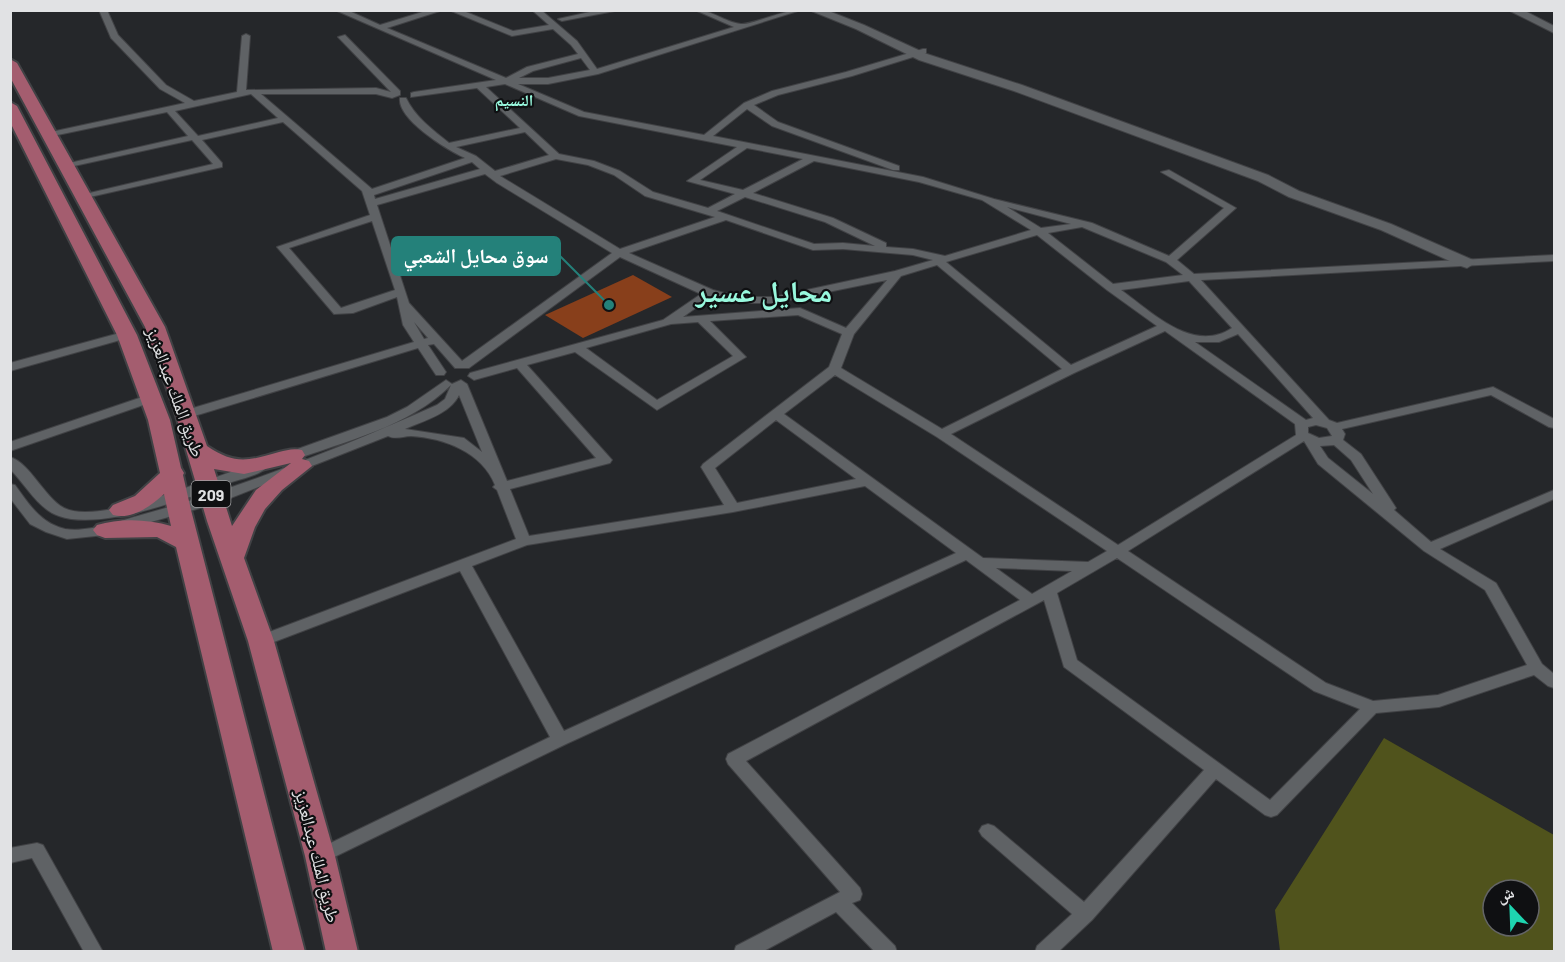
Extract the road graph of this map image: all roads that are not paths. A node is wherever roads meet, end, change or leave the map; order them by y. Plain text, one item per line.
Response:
1 (103, 10) edge
2 (339, 10) edge
3 (439, 10) edge
4 (453, 10) edge
5 (536, 10) edge
6 (552, 10) edge
7 (616, 10) edge
8 (699, 10) edge
9 (797, 10) edge
10 (814, 10) edge
11 (830, 10) edge
12 (1513, 10) edge
13 (559, 23) junction
14 (381, 27) junction
15 (741, 27) junction
16 (1554, 30) edge
17 (246, 36) dead end
18 (342, 37) dead end
19 (920, 52) junction
20 (582, 56) junction
21 (10, 63) edge
22 (595, 72) junction
23 (508, 81) junction
24 (480, 86) junction
25 (253, 91) junction
26 (241, 94) junction
27 (397, 96) junction
28 (194, 104) junction
29 (747, 105) junction
30 (10, 106) edge
31 (170, 110) junction
32 (284, 119) junction
33 (526, 129) junction
34 (51, 135) junction
35 (195, 138) junction
36 (704, 139) junction
37 (447, 146) junction
38 (744, 146) junction
39 (556, 156) junction
40 (473, 158) junction
41 (811, 159) junction
42 (68, 166) junction
43 (490, 172) junction
44 (1166, 172) dead end
45 (920, 179) junction
46 (744, 193) junction
47 (85, 197) junction
48 (986, 198) junction
49 (370, 199) junction
50 (710, 211) junction
51 (376, 216) junction
52 (726, 217) junction
53 (1088, 225) junction
54 (1039, 231) junction
55 (892, 250) junction
56 (619, 253) junction
57 (1554, 258) edge
58 (941, 260) junction
59 (1170, 260) junction
60 (1467, 263) junction
61 (897, 274) junction
62 (1192, 278) junction
63 (1111, 288) junction
64 (401, 292) junction
65 (709, 293) junction
66 (405, 305) junction
67 (700, 319) junction
68 (667, 322) junction
69 (1239, 328) junction
70 (1170, 331) junction
71 (848, 333) junction
72 (127, 335) junction
73 (437, 339) junction
74 (422, 344) junction
75 (576, 347) junction
76 (519, 363) junction
77 (462, 365) junction
78 (10, 368) edge
79 (834, 369) junction
80 (1070, 370) junction
81 (474, 376) junction
82 (451, 381) junction
83 (151, 398) junction
84 (187, 414) junction
85 (777, 415) junction
86 (1554, 424) edge
87 (1332, 430) junction
88 (1306, 433) junction
89 (942, 434) junction
90 (372, 439) junction
91 (10, 447) edge
92 (198, 450) junction
93 (298, 460) junction
94 (10, 461) edge
95 (494, 468) junction
96 (173, 473) junction
97 (867, 481) junction
98 (500, 487) junction
99 (10, 488) edge
100 (211, 493) junction
101 (1554, 494) edge
102 (178, 503) junction
103 (733, 508) junction
104 (121, 510) junction
105 (1395, 518) junction
106 (105, 530) junction
107 (524, 541) junction
108 (188, 544) junction
109 (1429, 548) junction
110 (1118, 551) junction
111 (232, 558) junction
112 (973, 559) junction
113 (463, 564) junction
114 (1091, 567) junction
115 (1049, 591) junction
116 (1031, 601) junction
117 (261, 642) junction
118 (1536, 668) junction
119 (1554, 682) edge
120 (1372, 707) junction
121 (560, 740) junction
122 (1215, 769) junction
123 (988, 831) dead end
124 (10, 856) edge
125 (320, 856) junction
126 (838, 902) junction
127 (1085, 914) junction
128 (94, 951) edge
129 (289, 951) edge
130 (342, 951) edge
131 (742, 951) edge
132 (888, 951) edge
133 (1044, 951) edge

1 - 28 street
2 - 14 street
3 - 14 street
4 - 13 street
5 - 13 street
6 - 13 street
7 - 13 street
8 - 15 street
9 - 15 street
10 - 19 street
11 - 19 street
12 - 16 street
13 - 20 street
14 - 23 street
15 - 22 street
17 - 26 street
18 - 27 street
19 - 29 street
19 - 60 street
20 - 22 street
20 - 23 street
21 - 34 main road, طريق الملك عبدالعزيز / 209
22 - 23 street
23 - 24 street
23 - 36 street
24 - 27 street
24 - 33 street
25 - 26 street
25 - 27 street
25 - 32 street
26 - 28 street
27 - 37 street
28 - 31 street
29 - 36 street
29 - 45 street
30 - 72 main road, طريق الملك عبدالعزيز / 209
31 - 34 street
31 - 35 street
32 - 35 street
32 - 49 street
33 - 37 street
33 - 39 street
34 - 42 main road, طريق الملك عبدالعزيز / 209
35 - 42 street
35 - 47 street
36 - 38 street
37 - 40 street
38 - 41 street
38 - 46 street
39 - 43 street
39 - 50 street
40 - 43 street
40 - 49 street
41 - 45 street
41 - 46 street
42 - 47 main road, طريق الملك عبدالعزيز / 209
43 - 49 street
43 - 56 street
44 - 59 street
45 - 48 street
46 - 50 street
46 - 55 street
47 - 84 main road, طريق الملك عبدالعزيز / 209
48 - 53 street
48 - 54 street
49 - 51 street
50 - 52 street
51 - 64 street
51 - 64 street
52 - 55 street
52 - 56 street
53 - 54 street
53 - 59 street
54 - 58 street
54 - 63 street
55 - 58 street
56 - 65 street
56 - 77 street
57 - 60 street
58 - 61 street
58 - 80 street
59 - 62 street
60 - 62 street
61 - 65 street
61 - 71 street
62 - 63 street
62 - 69 street
63 - 70 street
64 - 66 street
65 - 68 street
66 - 73 street
66 - 74 street
67 - 68 street
67 - 71 street
67 - 75 street
68 - 75 street
69 - 70 street
69 - 87 street
70 - 80 street
70 - 88 street
71 - 79 street
72 - 78 street
72 - 83 main road, طريق الملك عبدالعزيز / 209
73 - 74 street
73 - 77 street
74 - 82 street
74 - 84 street
75 - 76 street
76 - 81 street
76 - 98 street
77 - 81 street
77 - 82 street
79 - 85 street
79 - 89 street
80 - 89 street
81 - 82 street
82 - 90 street
82 - 93 street
82 - 95 street
83 - 91 street
83 - 96 main road, طريق الملك عبدالعزيز / 209
84 - 92 main road, طريق الملك عبدالعزيز / 209
85 - 97 street
85 - 103 street
86 - 87 street
87 - 88 street
87 - 88 street
87 - 105 street
88 - 105 street
88 - 110 street
89 - 110 street
90 - 93 street
90 - 95 street
92 - 93 main road
92 - 100 main road, طريق الملك عبدالعزيز / 209
93 - 100 street
93 - 111 main road
94 - 104 street
95 - 98 street
96 - 102 main road, طريق الملك عبدالعزيز / 209
96 - 104 main road
97 - 103 street
97 - 112 street
98 - 107 street
99 - 106 street
100 - 102 street
100 - 111 main road, طريق الملك عبدالعزيز / 209
101 - 109 street
102 - 104 street
102 - 106 street
102 - 108 main road, طريق الملك عبدالعزيز / 209
103 - 107 street
105 - 109 street
106 - 108 main road
107 - 113 street
108 - 129 main road, طريق الملك عبدالعزيز / 209
109 - 118 street
110 - 114 street
110 - 120 street
111 - 117 main road, طريق الملك عبدالعزيز / 209
112 - 114 street
112 - 116 street
112 - 121 street
113 - 117 street
113 - 121 street
114 - 115 street
115 - 116 street
115 - 122 street
116 - 126 street
117 - 125 main road, طريق الملك عبدالعزيز / 209
118 - 119 street
118 - 120 street
120 - 122 street
121 - 125 street
122 - 127 street
123 - 127 street
124 - 128 street
125 - 130 main road, طريق الملك عبدالعزيز / 209
126 - 131 street
126 - 132 street
127 - 133 street

